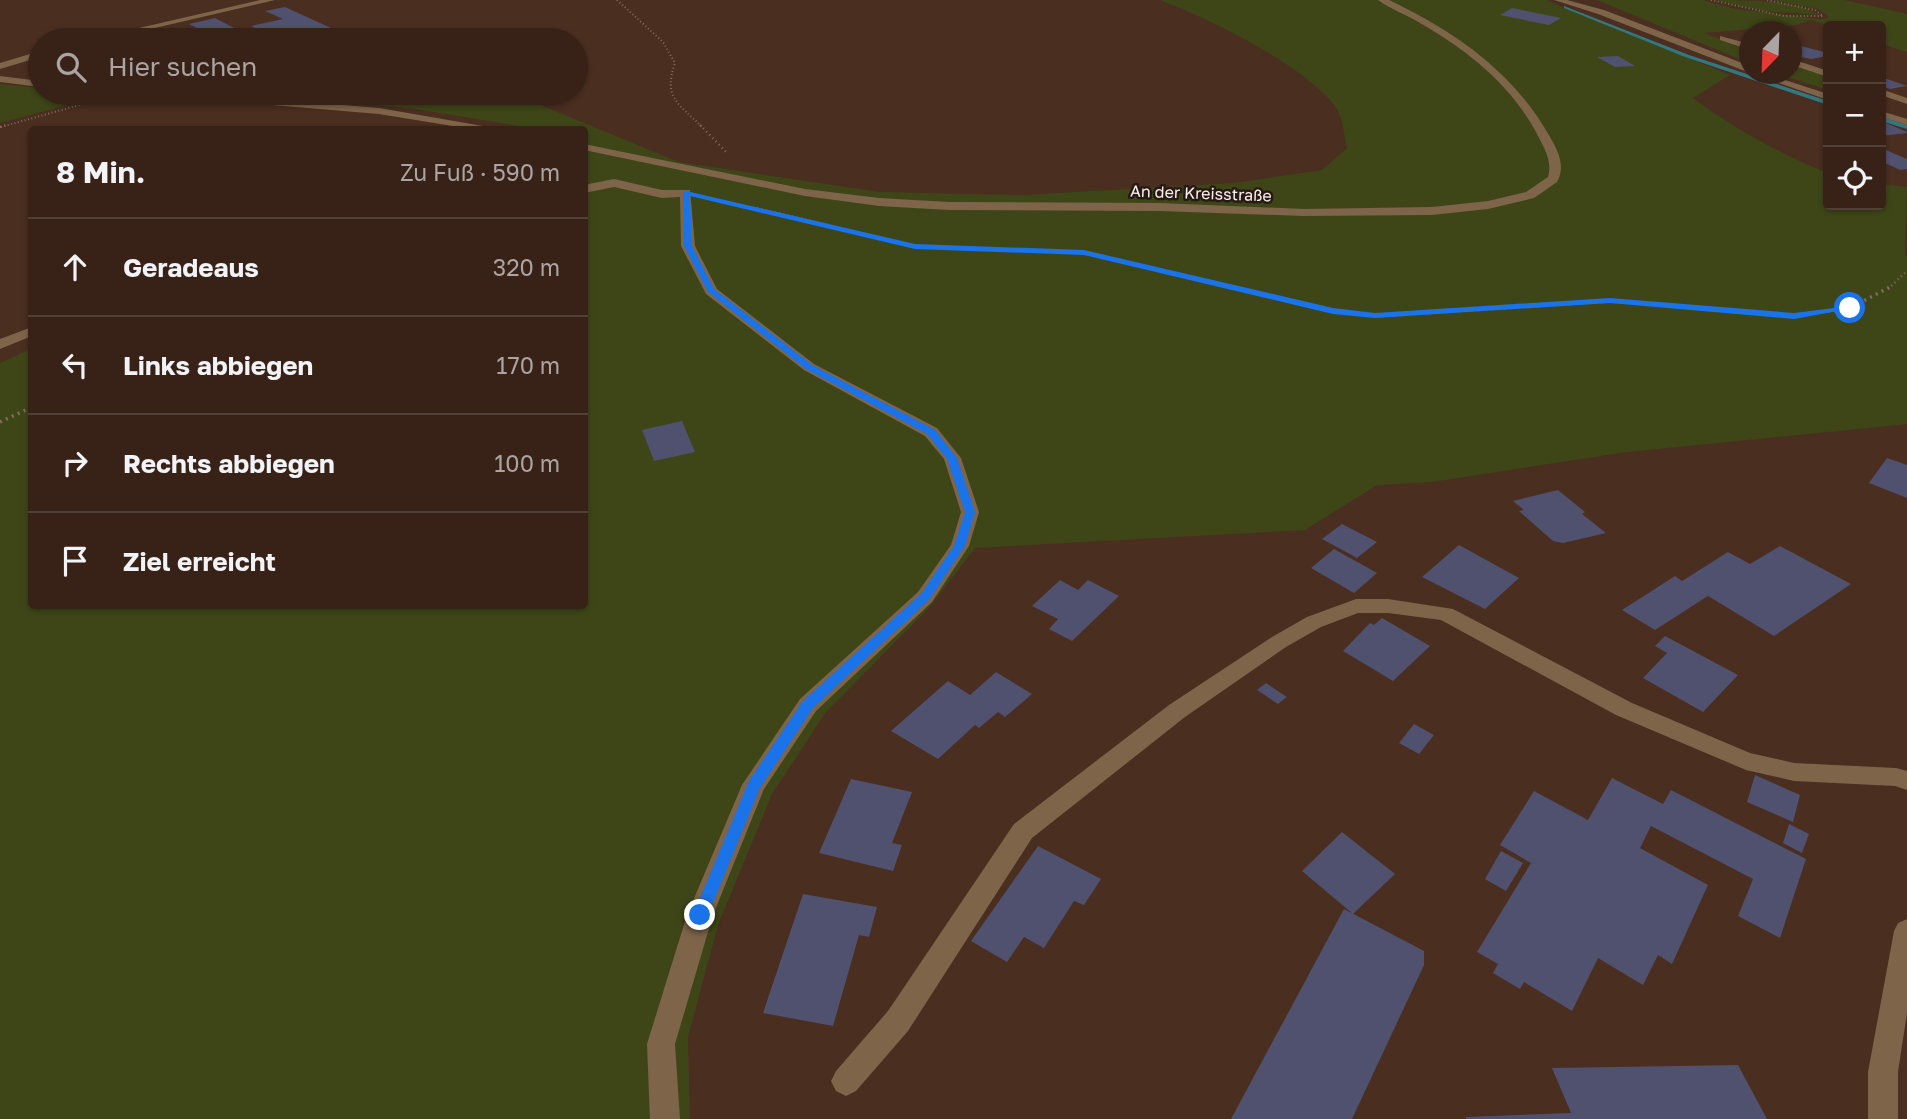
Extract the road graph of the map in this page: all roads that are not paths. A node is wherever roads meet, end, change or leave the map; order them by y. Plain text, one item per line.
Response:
1 (271, 0) edge
2 (1382, 0) edge
3 (1558, 0) edge
4 (146, 28) edge
5 (1723, 38) dead end
6 (1739, 44) edge
7 (28, 58) edge
8 (0, 66) edge
9 (1739, 66) edge
10 (1802, 66) edge
11 (1823, 72) edge
12 (0, 79) edge
13 (28, 82) edge
14 (1788, 84) edge
15 (1886, 94) edge
16 (1823, 95) edge
17 (1907, 101) edge
18 (301, 105) edge
19 (1886, 115) edge
20 (1904, 119) edge
21 (478, 126) edge
22 (588, 148) edge
23 (588, 188) edge
24 (28, 333) edge
25 (0, 344) edge
26 (1907, 781) edge
27 (1907, 931) edge
28 (846, 1081) dead end
29 (665, 1119) edge
30 (1883, 1119) edge

1 - 4 street
2 - 22 street, An der Kreisstraße
3 - 9 street
5 - 6 street
7 - 8 street
10 - 11 street
12 - 13 street
14 - 16 street
15 - 17 street
18 - 21 street
19 - 20 street
23 - 29 street
24 - 25 street
26 - 28 street
27 - 30 street

